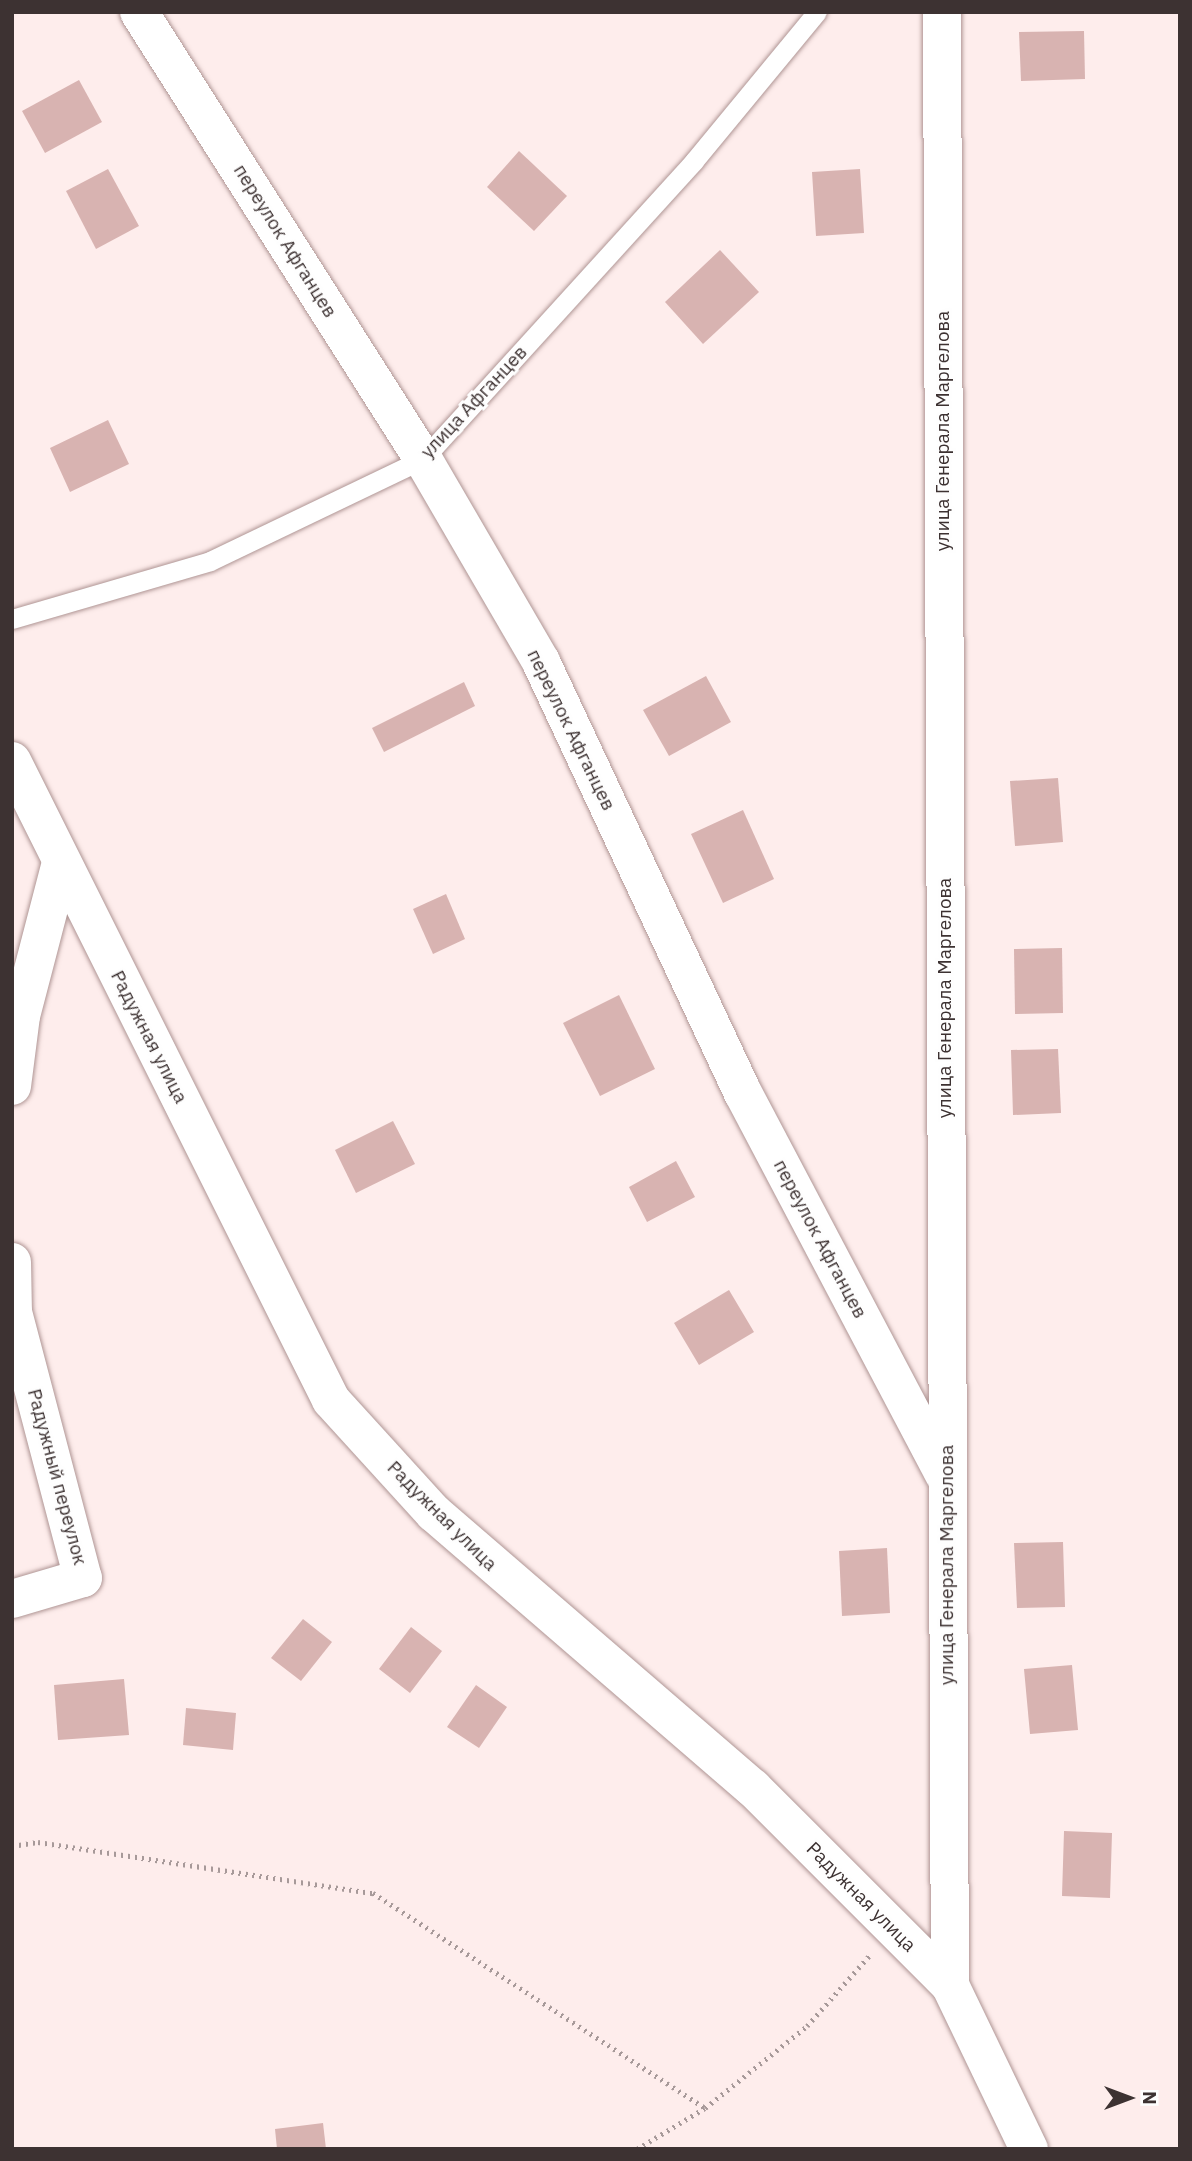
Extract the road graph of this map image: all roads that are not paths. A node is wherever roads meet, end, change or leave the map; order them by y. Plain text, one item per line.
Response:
1 (139, 12) edge
2 (817, 12) edge
3 (942, 12) edge
4 (423, 459) junction
5 (12, 619) edge
6 (12, 761) edge
7 (61, 866) junction
8 (12, 1086) edge
9 (12, 1262) edge
10 (946, 1479) junction
11 (12, 1599) edge
12 (950, 1985) junction
13 (1029, 2149) edge

1 - 4 street, переулок Афганцев
2 - 4 lane, улица Афганцев
3 - 10 street, улица Генерала Маргелова
4 - 5 lane, улица Афганцев
4 - 10 street, переулок Афганцев
6 - 7 street, Радужная улица
7 - 8 street
7 - 12 street, Радужная улица
9 - 11 street, Радужный переулок
10 - 12 street, улица Генерала Маргелова
12 - 13 street, Радужная улица

